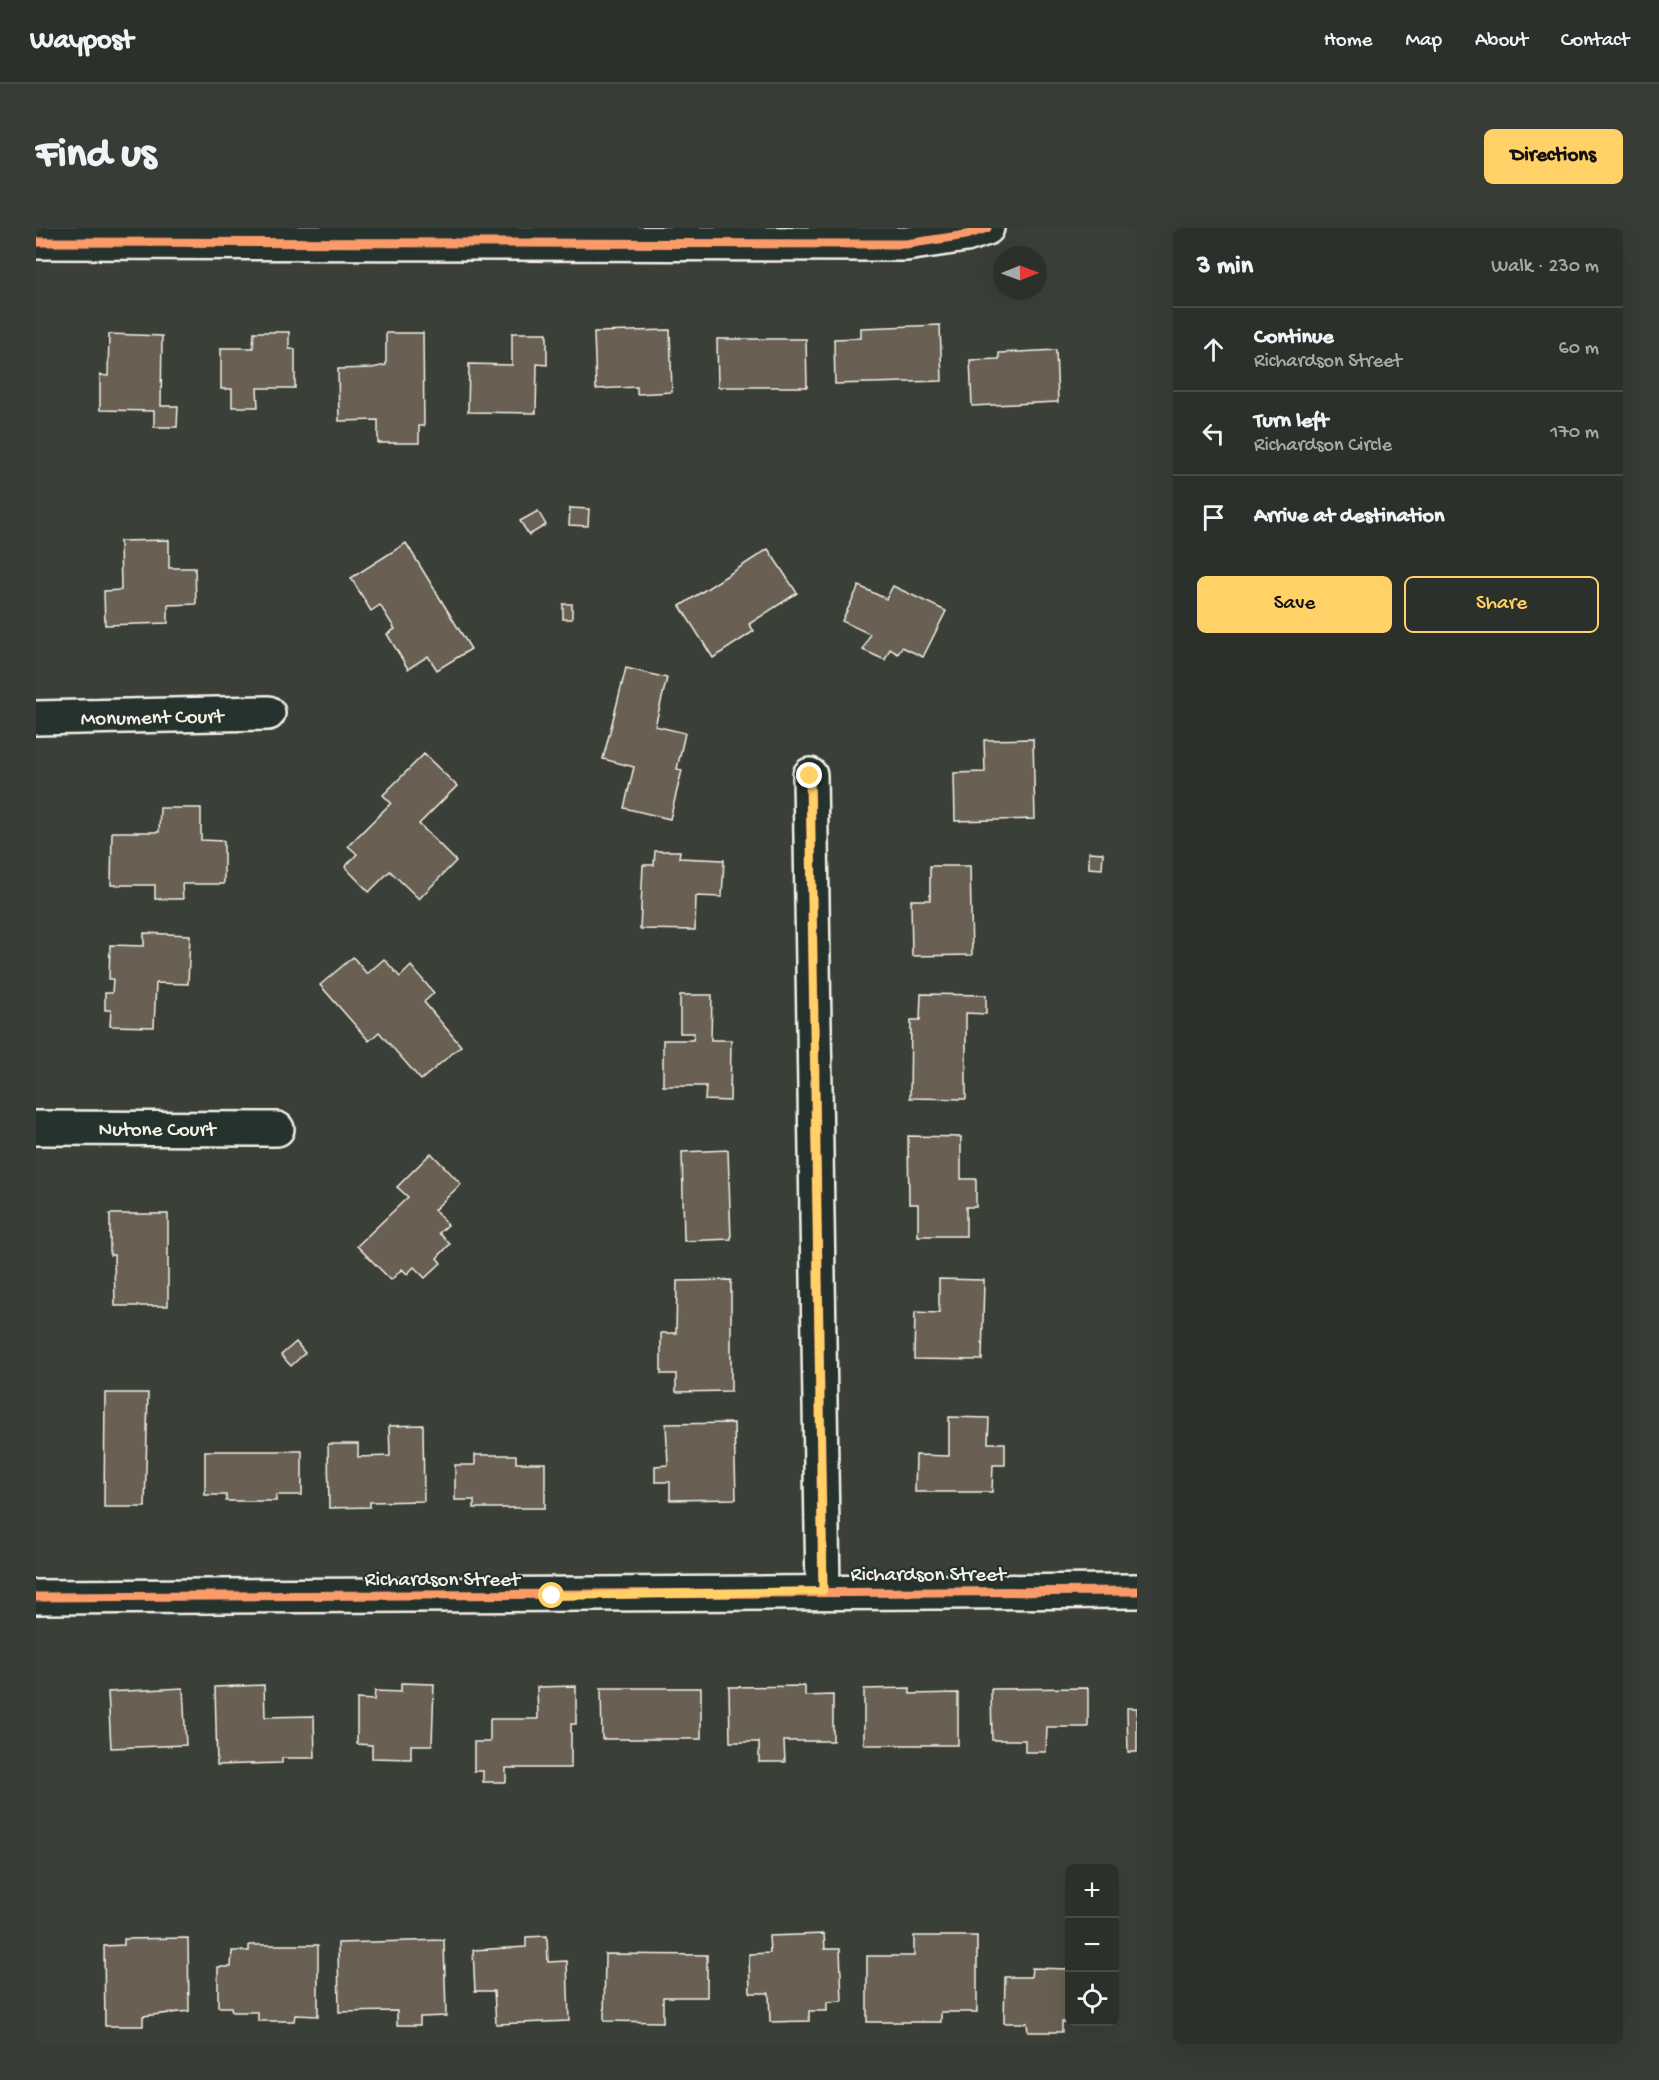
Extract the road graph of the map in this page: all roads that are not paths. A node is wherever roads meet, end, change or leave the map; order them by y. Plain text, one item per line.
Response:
1 (987, 228) edge
2 (36, 242) edge
3 (268, 713) dead end
4 (36, 718) edge
5 (810, 776) dead end
6 (36, 1128) edge
7 (277, 1129) dead end
8 (823, 1591) junction
9 (1137, 1591) edge
10 (36, 1597) edge

1 - 2 street
3 - 4 street, Monument Court
5 - 8 street
6 - 7 street, Nutone Court
8 - 9 street, Richardson Street
8 - 10 street, Richardson Street

